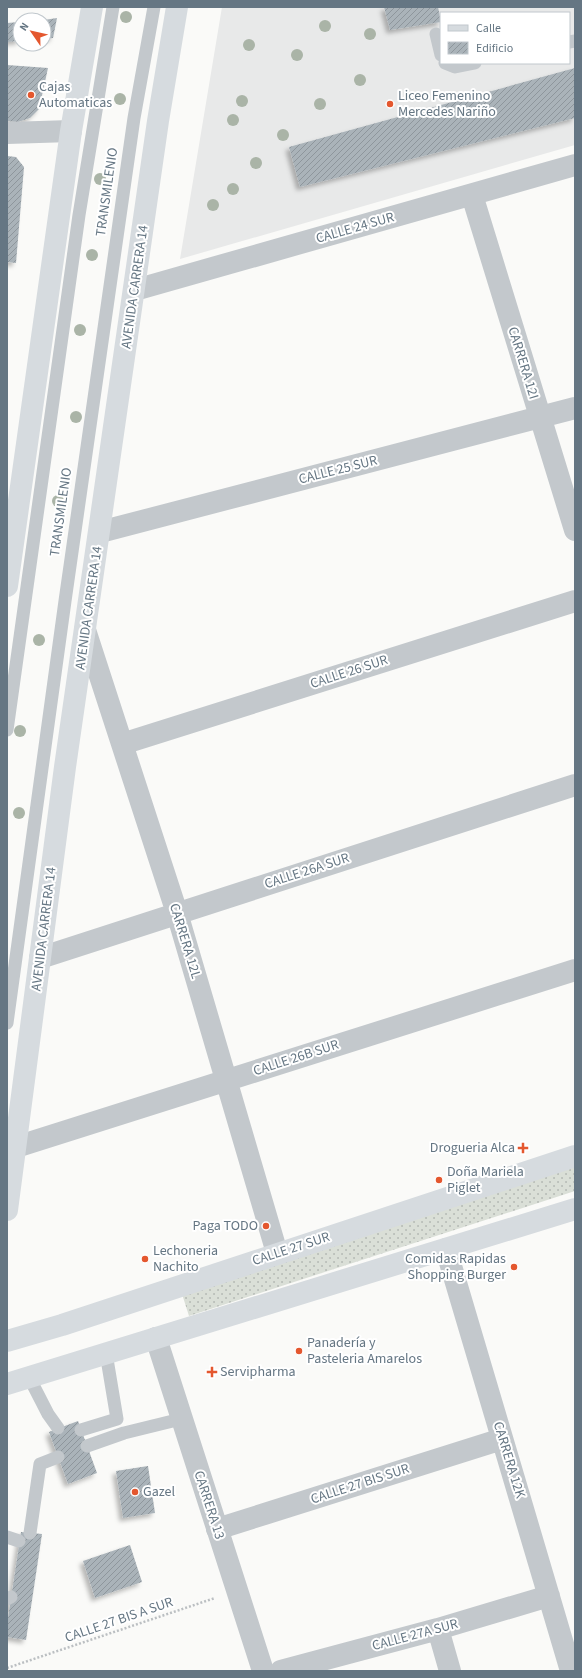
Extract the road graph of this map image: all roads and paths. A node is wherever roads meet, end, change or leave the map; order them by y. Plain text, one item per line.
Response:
1 (92, 7) edge
2 (113, 7) edge
3 (154, 7) edge
4 (177, 7) edge
5 (436, 34) dead end
6 (440, 51) edge
7 (448, 64) edge
8 (470, 64) edge
9 (71, 131) junction
10 (7, 133) edge
11 (575, 165) edge
12 (472, 194) junction
13 (135, 290) junction
14 (575, 408) edge
15 (540, 418) junction
16 (575, 530) edge
17 (100, 532) junction
18 (7, 586) edge
19 (575, 601) edge
20 (85, 630) junction
21 (7, 730) edge
22 (122, 744) junction
23 (575, 785) edge
24 (177, 912) junction
25 (40, 958) junction
26 (575, 970) edge
27 (7, 1023) edge
28 (226, 1080) junction
29 (16, 1147) junction
30 (575, 1156) edge
31 (575, 1209) edge
32 (7, 1210) edge
33 (446, 1249) junction
34 (276, 1253) junction
35 (156, 1338) junction
36 (7, 1341) edge
37 (106, 1353) junction
38 (29, 1377) junction
39 (7, 1384) edge
40 (117, 1419) junction
41 (181, 1419) junction
42 (58, 1428) dead end
43 (81, 1430) dead end
44 (124, 1433) junction
45 (502, 1439) junction
46 (87, 1446) dead end
47 (58, 1457) dead end
48 (217, 1529) junction
49 (19, 1537) edge
50 (237, 1591) junction
51 (549, 1596) junction
52 (438, 1629) junction
53 (7, 1668) edge
54 (263, 1671) edge
55 (281, 1671) edge
56 (450, 1671) edge
57 (572, 1671) edge

1 - 9 main road
2 - 21 lane, TRANSMILENIO
3 - 27 lane, TRANSMILENIO
4 - 13 main road, AVENIDA CARRERA 14
5 - 6 lane
7 - 8 lane
9 - 10 street
9 - 18 main road
11 - 12 street, CALLE 24 SUR
12 - 13 street, CALLE 24 SUR
12 - 15 street, CARRERA 12I
13 - 17 main road, AVENIDA CARRERA 14
14 - 15 street, CALLE 25 SUR
15 - 16 street, CARRERA 12I
15 - 17 street, CALLE 25 SUR
17 - 20 main road, AVENIDA CARRERA 14
19 - 22 street, CALLE 26 SUR
20 - 22 street, CARRERA 12L
20 - 25 main road, AVENIDA CARRERA 14
22 - 24 street, CARRERA 12L
23 - 24 street, CALLE 26A SUR
24 - 25 street, CALLE 26A SUR
24 - 28 street, CARRERA 12L
25 - 29 main road, AVENIDA CARRERA 14
26 - 28 street, CALLE 26B SUR
28 - 29 street, CALLE 26B SUR
28 - 34 street, CARRERA 12L
29 - 32 main road, AVENIDA CARRERA 14
30 - 34 main road, CALLE 27 SUR
31 - 33 main road
33 - 35 main road
33 - 45 street, CARRERA 12K
34 - 36 main road, CALLE 27 SUR
35 - 37 main road
35 - 41 street, CARRERA 13
37 - 38 main road
37 - 40 lane
38 - 39 main road
38 - 42 lane
40 - 43 lane
40 - 44 lane
41 - 44 lane
41 - 48 street, CARRERA 13
44 - 46 lane
45 - 48 street, CALLE 27 BIS SUR
45 - 51 street, CARRERA 12K
47 - 49 lane
48 - 50 street, CARRERA 13
50 - 53 path, CALLE 27 BIS A SUR
50 - 54 street, CARRERA 13
51 - 52 street, CALLE 27A SUR
51 - 57 street, CARRERA 12K
52 - 55 street, CALLE 27A SUR
52 - 56 street

